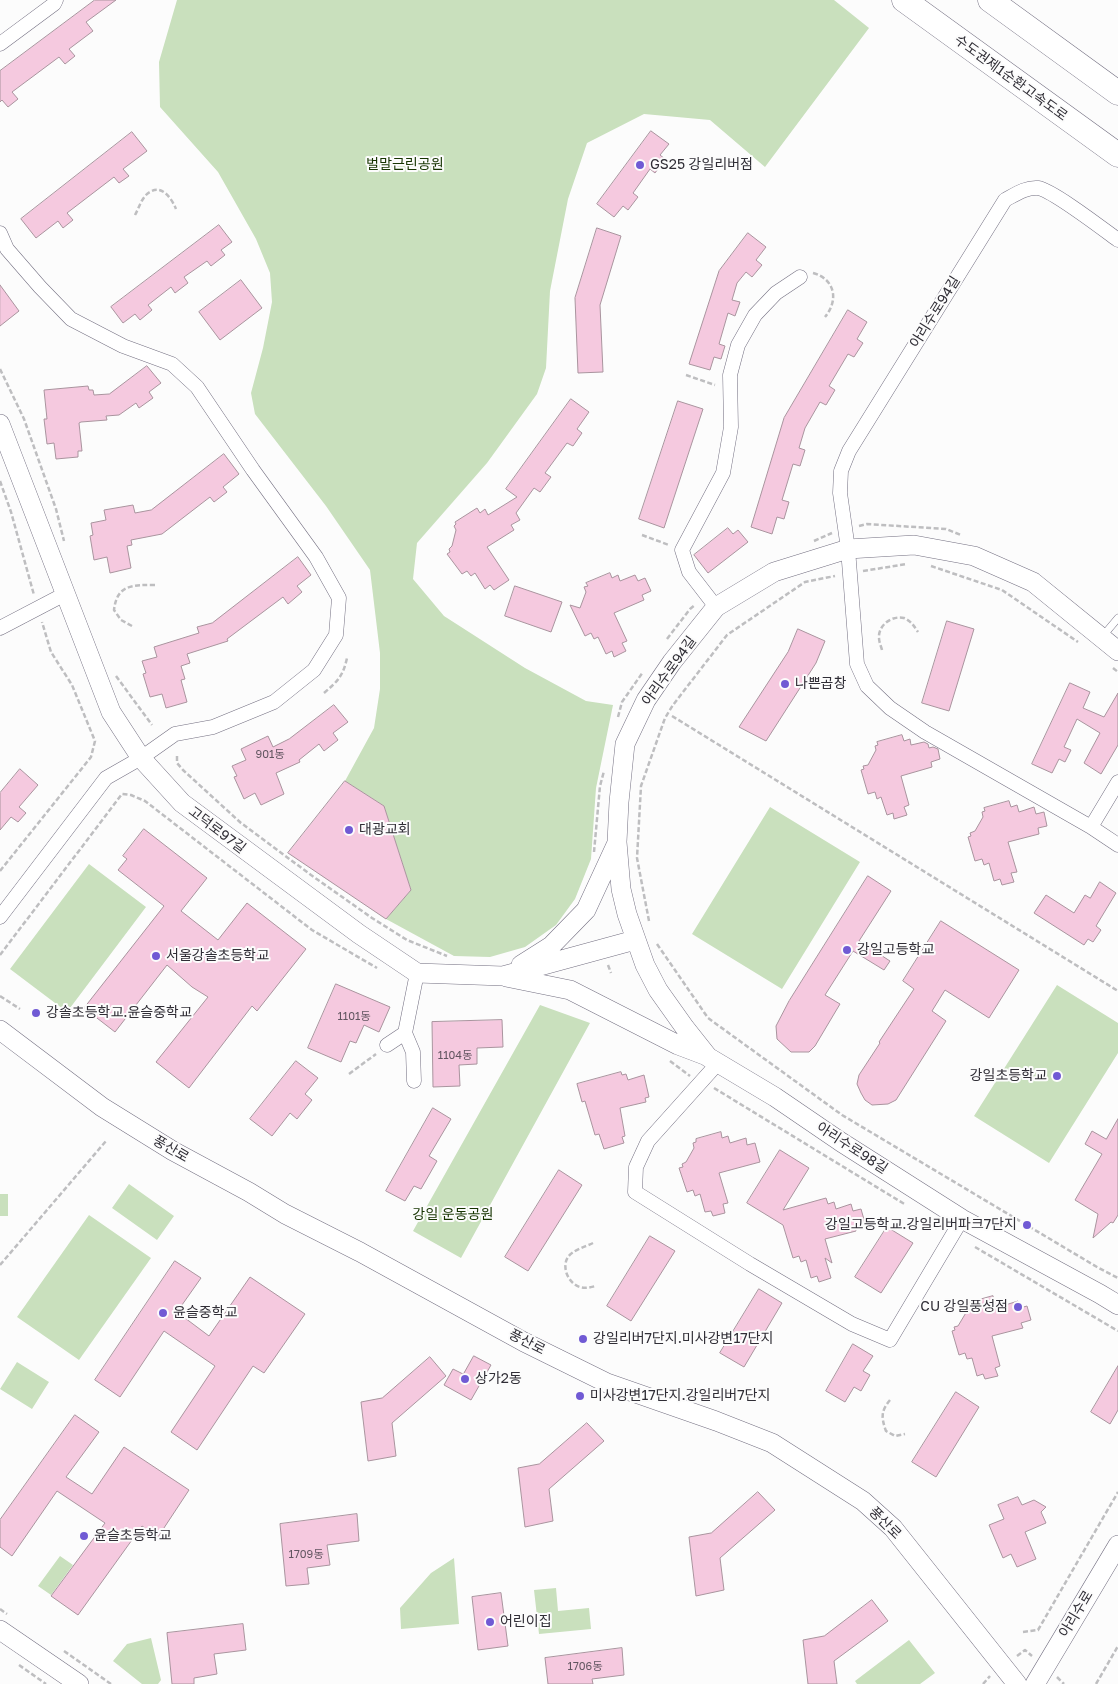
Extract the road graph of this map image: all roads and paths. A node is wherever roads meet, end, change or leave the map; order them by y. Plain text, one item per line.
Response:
1 (56, 0) edge
2 (904, 0) edge
3 (990, 0) edge
4 (0, 44) edge
5 (1118, 94) edge
6 (1118, 155) edge
7 (176, 209) dead end
8 (135, 215) dead end
9 (0, 233) edge
10 (1118, 240) edge
11 (800, 277) joint
12 (825, 317) dead end
13 (0, 369) edge
14 (686, 374) dead end
15 (715, 385) dead end
16 (0, 424) edge
17 (0, 481) edge
18 (642, 535) dead end
19 (66, 546) dead end
20 (673, 546) dead end
21 (848, 549) junction
22 (908, 563) dead end
23 (927, 565) dead end
24 (850, 573) junction
25 (155, 585) dead end
26 (65, 594) junction
27 (716, 607) junction
28 (38, 608) junction
29 (1118, 618) edge
30 (132, 626) dead end
31 (0, 628) edge
32 (918, 632) dead end
33 (1102, 638) junction
34 (1083, 645) dead end
35 (882, 650) dead end
36 (347, 658) dead end
37 (1115, 659) edge
38 (1118, 672) edge
39 (116, 676) dead end
40 (324, 693) dead end
41 (672, 716) dead end
42 (152, 726) dead end
43 (177, 756) dead end
44 (141, 758) junction
45 (1118, 782) edge
46 (122, 794) dead end
47 (1091, 827) junction
48 (617, 842) junction
49 (1118, 844) edge
50 (0, 871) edge
51 (0, 918) edge
52 (650, 927) dead end
53 (643, 938) junction
54 (0, 955) edge
55 (452, 957) dead end
56 (417, 973) junction
57 (503, 976) junction
58 (1118, 991) edge
59 (0, 996) edge
60 (20, 1009) dead end
61 (0, 1030) edge
62 (405, 1033) junction
63 (387, 1045) joint
64 (664, 1057) dead end
65 (713, 1060) junction
66 (349, 1074) dead end
67 (702, 1081) junction
68 (414, 1082) dead end
69 (106, 1142) dead end
70 (912, 1209) dead end
71 (958, 1226) junction
72 (593, 1243) dead end
73 (0, 1265) edge
74 (1118, 1278) edge
75 (596, 1286) dead end
76 (1118, 1305) edge
77 (1118, 1331) edge
78 (890, 1400) dead end
79 (905, 1434) dead end
80 (1118, 1492) edge
81 (1118, 1545) edge
82 (0, 1630) edge
83 (1023, 1632) dead end
84 (1118, 1646) edge
85 (15, 1663) dead end
86 (46, 1684) edge
87 (79, 1684) edge
88 (1017, 1684) edge
89 (1035, 1684) edge
90 (1096, 1684) edge

1 - 4 street
2 - 6 highway, 수도권제1순환고속도로
3 - 5 highway
7 - 8 path
9 - 44 street
10 - 21 street, 아리수로94길
11 - 12 path
11 - 27 street
13 - 19 path
14 - 15 path
16 - 26 street, 고덕로97길
17 - 28 path
18 - 20 path
21 - 24 street
21 - 27 street, 아리수로94길
21 - 33 street, 아리수로94길
22 - 24 path
23 - 34 path
24 - 47 street
24 - 52 path
25 - 30 path
26 - 28 street
26 - 44 street, 고덕로97길
27 - 48 street, 아리수로94길
28 - 31 street
28 - 50 path
29 - 33 lane
32 - 35 path
33 - 37 street, 아리수로94길
36 - 40 path
37 - 38 path
39 - 42 path
41 - 58 path
43 - 55 path
44 - 51 street
44 - 56 street, 고덕로97길
45 - 47 street
46 - 54 path
47 - 49 street
48 - 53 street, 아리수로94길
48 - 57 street
53 - 57 street
53 - 65 street, 아리수로98길
53 - 74 path
56 - 57 street
56 - 62 street
57 - 65 street
59 - 60 path
61 - 88 street, 풍산로
62 - 63 street
62 - 68 street
63 - 66 path
64 - 67 path
65 - 67 street
65 - 71 street, 아리수로98길
67 - 70 path
67 - 71 street
69 - 73 path
71 - 76 street, 아리수로98길
71 - 77 path
72 - 75 path
78 - 79 path
80 - 83 path
81 - 89 street, 아리수로
82 - 87 street
84 - 90 path
85 - 86 path

